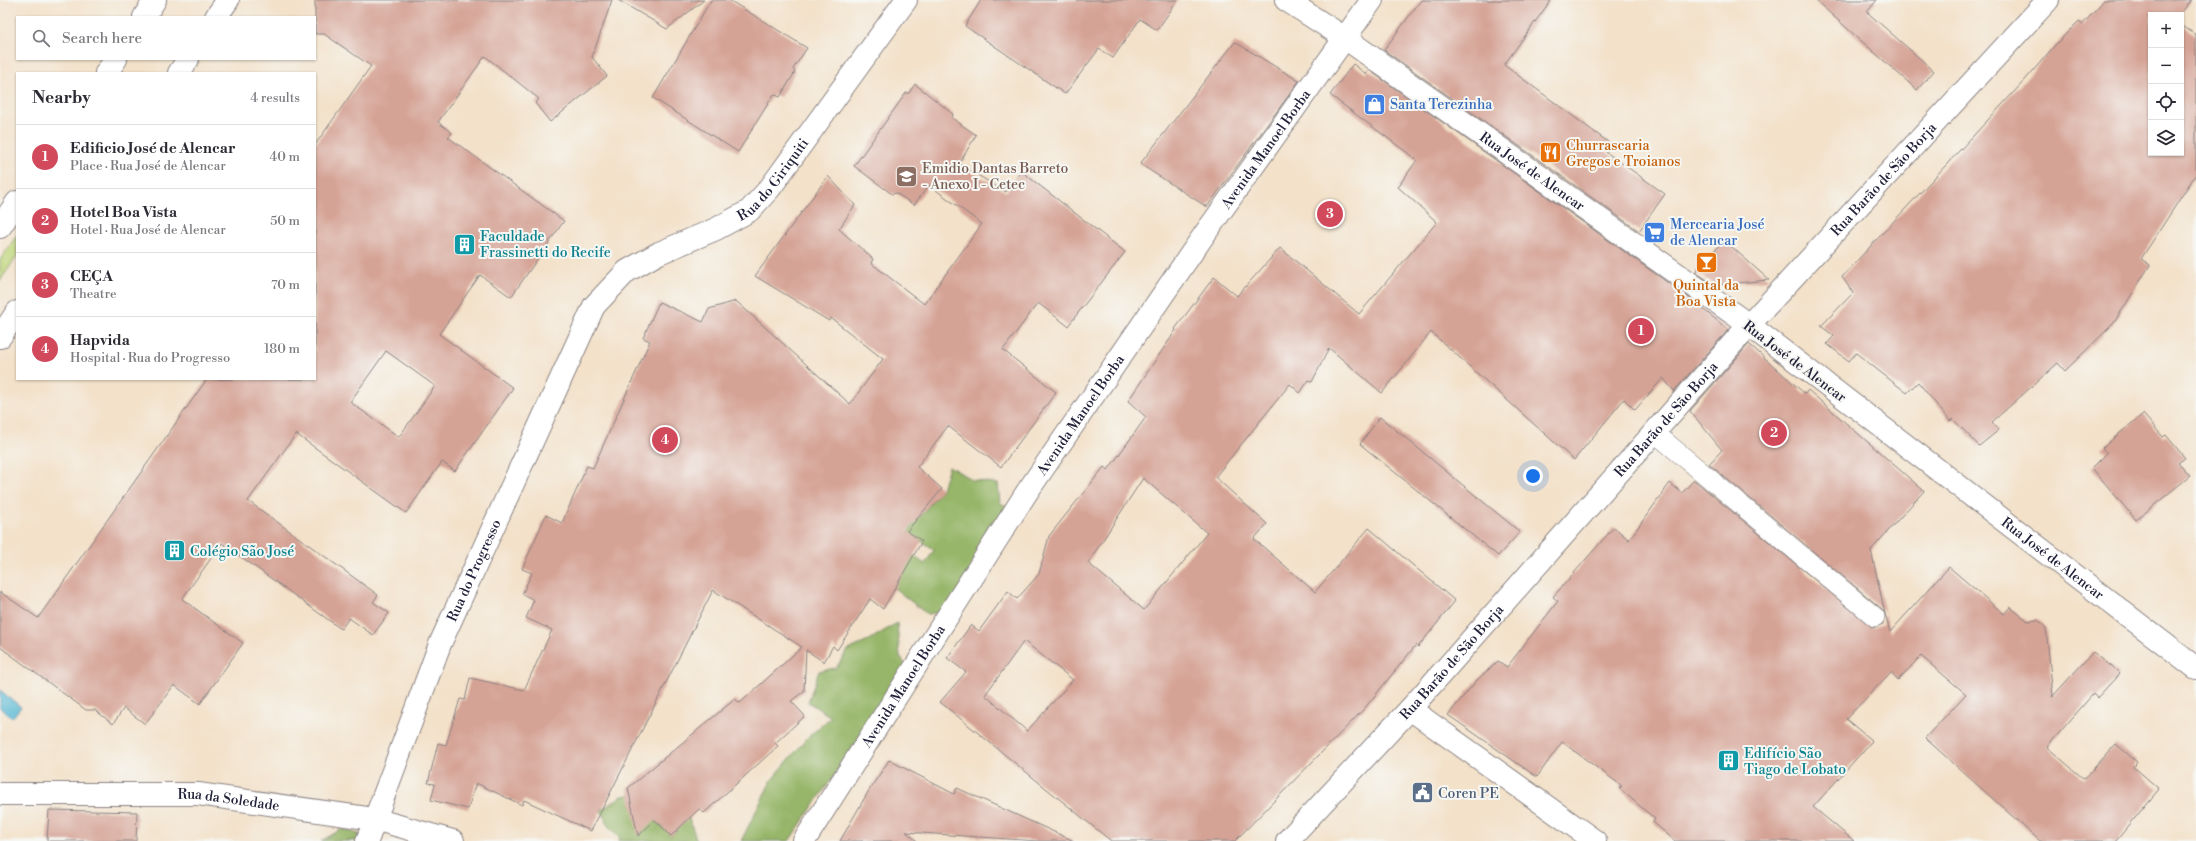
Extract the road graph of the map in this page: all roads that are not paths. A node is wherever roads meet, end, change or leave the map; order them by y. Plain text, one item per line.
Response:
1 (155, 0) edge
2 (228, 0) edge
3 (906, 0) edge
4 (1286, 0) edge
5 (1372, 0) edge
6 (2048, 0) edge
7 (145, 16) edge
8 (217, 16) edge
9 (1345, 38) junction
10 (115, 60) edge
11 (187, 60) edge
12 (107, 72) edge
13 (180, 72) edge
14 (16, 203) edge
15 (0, 227) edge
16 (594, 306) joint
17 (16, 313) edge
18 (1750, 325) junction
19 (0, 337) edge
20 (1655, 433) junction
21 (1875, 617) dead end
22 (2196, 668) edge
23 (1410, 709) junction
24 (0, 794) edge
25 (374, 819) junction
26 (367, 841) edge
27 (453, 841) edge
28 (804, 841) edge
29 (1287, 841) edge
30 (1595, 841) edge

1 - 7 street
2 - 8 street
3 - 16 street, Rua do Giriquiti
4 - 9 street, Rua José de Alencar
5 - 9 street, Avenida Manoel Borba
6 - 18 street, Rua Barão de São Borja
9 - 18 street, Rua José de Alencar
9 - 28 street, Avenida Manoel Borba
10 - 12 street
11 - 13 street
14 - 15 street
16 - 25 street, Rua do Progresso
17 - 19 street
18 - 20 street, Rua Barão de São Borja
18 - 22 street, Rua José de Alencar
20 - 21 lane
20 - 23 street, Rua Barão de São Borja
23 - 29 street, Rua Barão de São Borja
23 - 30 street
24 - 25 street, Rua da Soledade
25 - 26 street, Rua do Progresso
25 - 27 street, Rua da Soledade

